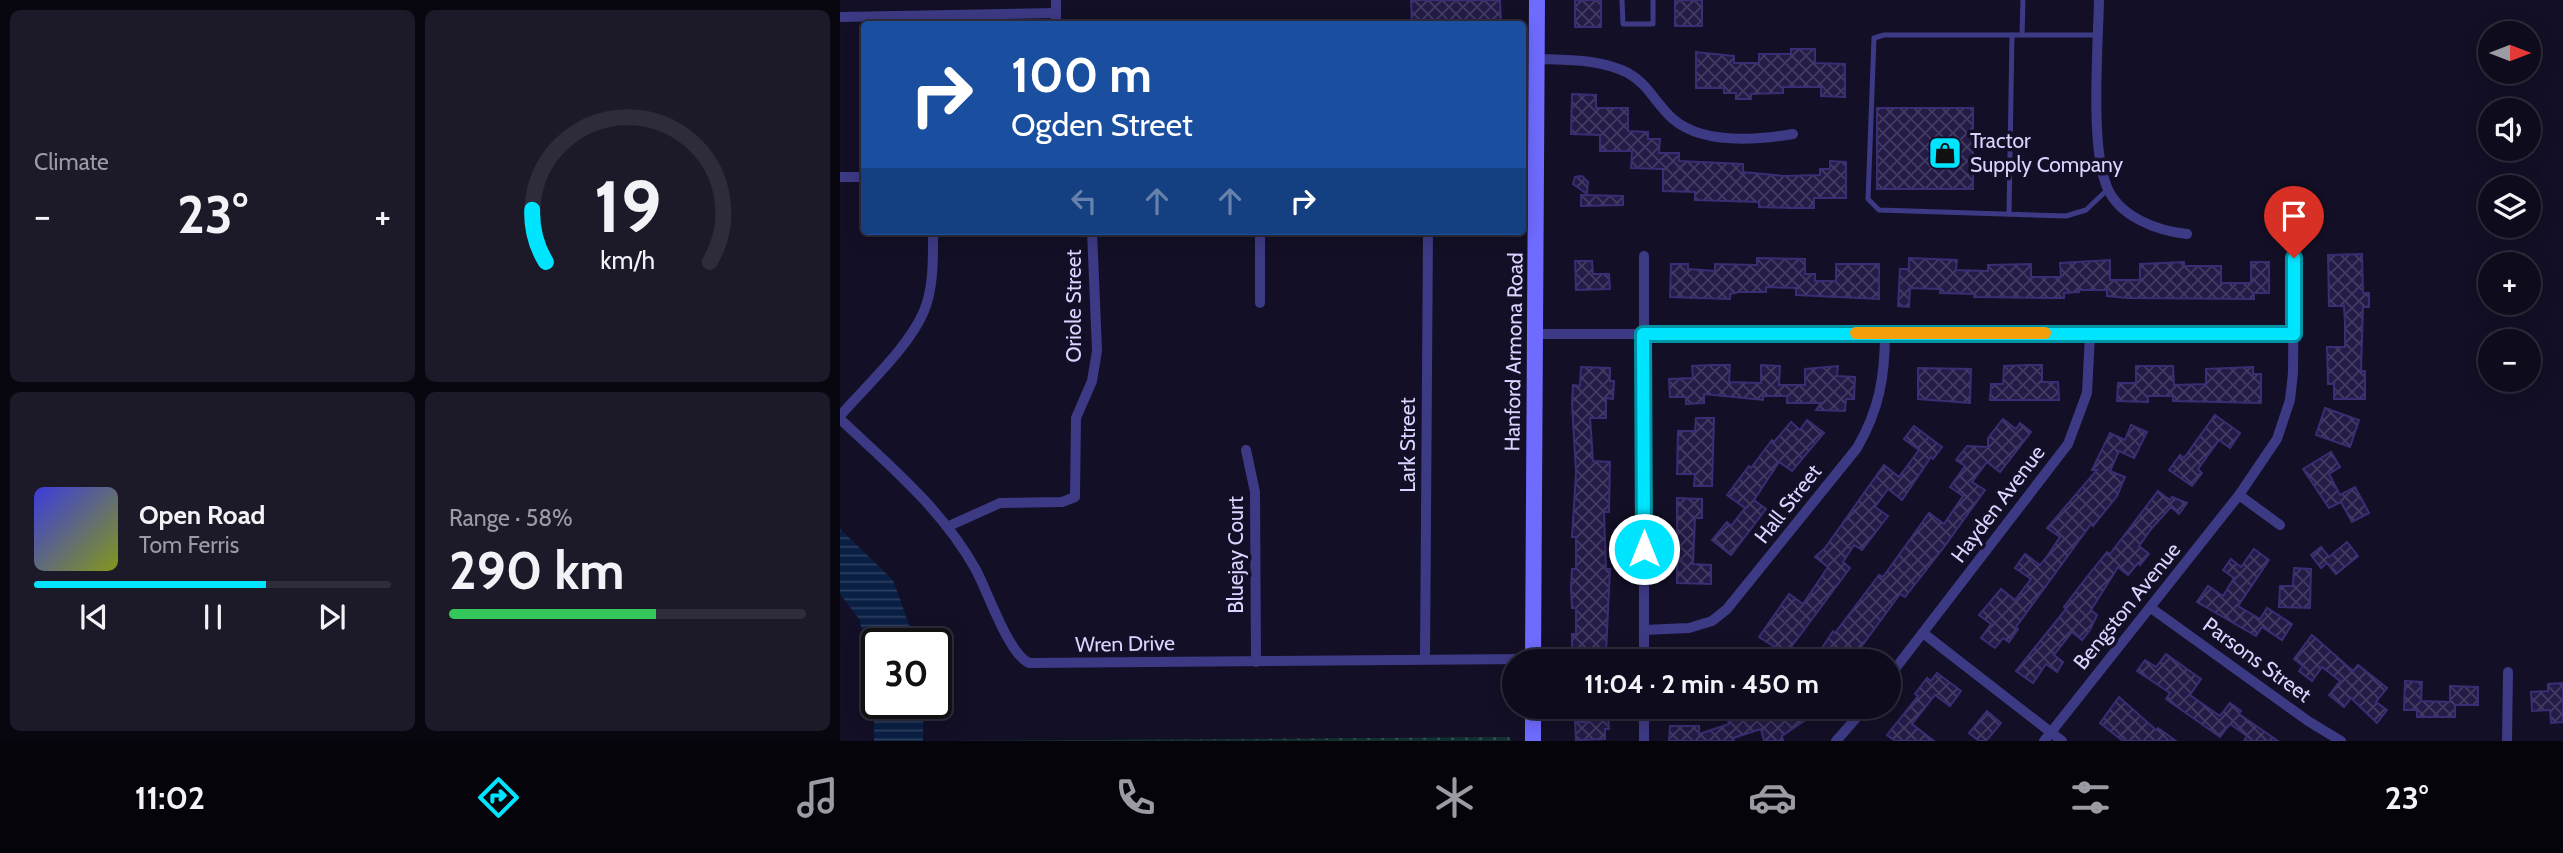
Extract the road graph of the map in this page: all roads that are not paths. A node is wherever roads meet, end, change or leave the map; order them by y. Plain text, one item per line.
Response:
1 (1056, 0) edge
2 (1537, 0) edge
3 (1622, 0) edge
4 (1653, 0) edge
5 (2023, 0) edge
6 (2099, 0) edge
7 (840, 17) edge
8 (1056, 18) edge
9 (2012, 35) junction
10 (2022, 35) junction
11 (2098, 35) junction
12 (1538, 59) junction
13 (1793, 134) dead end
14 (1530, 158) edge
15 (840, 177) edge
16 (861, 177) edge
17 (2107, 190) junction
18 (2009, 214) junction
19 (2187, 234) dead end
20 (933, 235) edge
21 (1092, 235) edge
22 (1260, 235) edge
23 (1428, 235) edge
24 (1644, 256) dead end
25 (2294, 258) dead end
26 (1260, 303) dead end
27 (1885, 333) junction
28 (1534, 334) junction
29 (1643, 334) junction
30 (2090, 334) junction
31 (2294, 334) junction
32 (840, 417) edge
33 (1245, 450) dead end
34 (2239, 495) junction
35 (2280, 525) dead end
36 (948, 526) junction
37 (2151, 608) junction
38 (1644, 630) junction
39 (1923, 633) junction
40 (1533, 649) edge
41 (1644, 649) edge
42 (1425, 659) junction
43 (1502, 660) edge
44 (1901, 661) edge
45 (1256, 662) junction
46 (2508, 672) dead end
47 (1533, 719) edge
48 (1644, 719) edge
49 (1855, 719) edge
50 (2047, 737) edge
51 (1533, 741) edge
52 (1644, 741) edge
53 (1836, 741) edge
54 (2062, 741) edge
55 (2341, 741) edge
56 (2507, 741) edge

1 - 8 street
2 - 12 main road, Hanford Armona Road
3 - 4 lane
5 - 10 lane
6 - 11 street
7 - 8 street
9 - 10 lane
9 - 18 lane
9 - 18 lane
10 - 11 lane
11 - 17 street
12 - 13 street
12 - 14 main road, Hanford Armona Road
14 - 28 main road, Hanford Armona Road
15 - 16 street
17 - 18 lane
17 - 19 street
20 - 32 street
21 - 36 street, Oriole Street
22 - 26 street
23 - 42 street, Lark Street
24 - 29 street
25 - 31 street, Bengston Avenue
27 - 29 street
27 - 30 street
27 - 38 street, Hall Street
28 - 29 street
28 - 40 main road, Hanford Armona Road
29 - 38 street
30 - 31 street
30 - 39 street, Hayden Avenue
31 - 34 street, Bengston Avenue
32 - 36 street, Wren Drive
33 - 45 street, Bluejay Court
34 - 35 street
34 - 37 street, Bengston Avenue
36 - 45 street, Wren Drive
37 - 50 street, Bengston Avenue
37 - 55 street, Parsons Street
38 - 41 street
39 - 44 street, Hayden Avenue
39 - 50 street
42 - 43 street, Wren Drive
42 - 45 street, Wren Drive
46 - 56 street
47 - 51 main road
48 - 52 street
49 - 53 street
50 - 54 street

